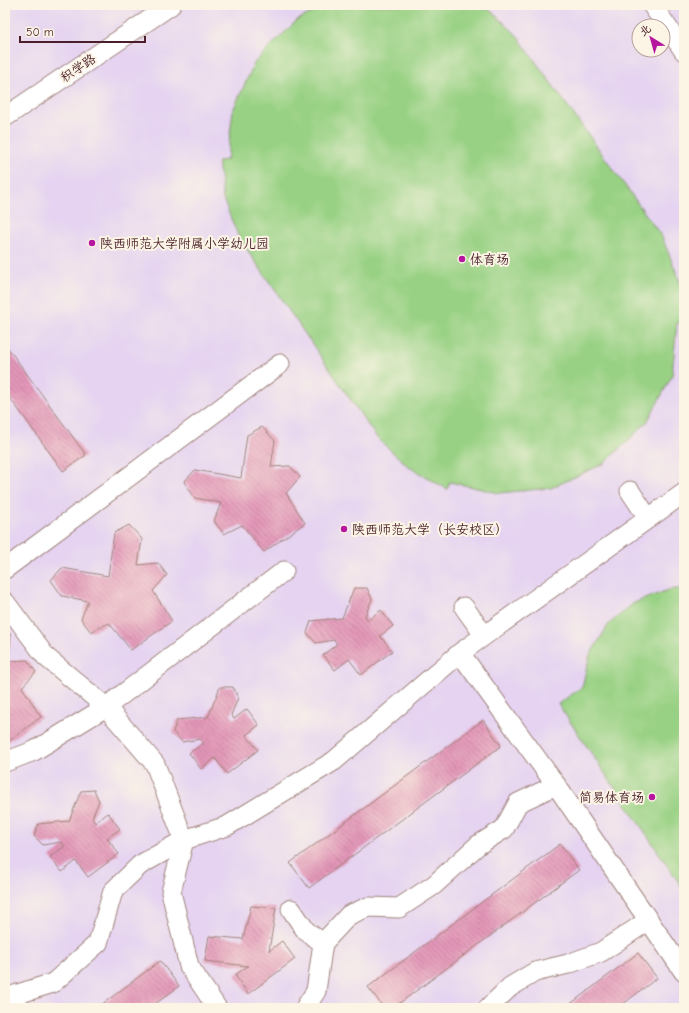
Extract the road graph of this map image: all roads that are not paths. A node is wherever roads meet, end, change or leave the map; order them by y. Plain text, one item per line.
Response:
1 (171, 5) edge
2 (652, 5) edge
3 (681, 39) edge
4 (5, 117) edge
5 (280, 364) dead end
6 (630, 491) dead end
7 (684, 493) edge
8 (648, 518) junction
9 (5, 569) edge
10 (284, 571) dead end
11 (5, 602) edge
12 (464, 607) dead end
13 (484, 635) junction
14 (460, 653) junction
15 (106, 707) junction
16 (5, 762) edge
17 (556, 785) junction
18 (184, 840) junction
19 (291, 909) dead end
20 (649, 920) junction
21 (323, 943) junction
22 (684, 972) edge
23 (5, 1000) edge
24 (217, 1008) edge
25 (305, 1008) edge
26 (488, 1008) edge

1 - 4 street, 积学路
2 - 3 street
5 - 9 street
6 - 8 street
7 - 8 street
8 - 13 street
10 - 15 street
11 - 15 street
12 - 13 street
13 - 14 street
14 - 17 street
14 - 18 street
15 - 16 street
15 - 18 street
17 - 20 street
17 - 21 street
18 - 23 street
18 - 24 street
19 - 21 street
20 - 22 street
20 - 26 street
21 - 25 street

